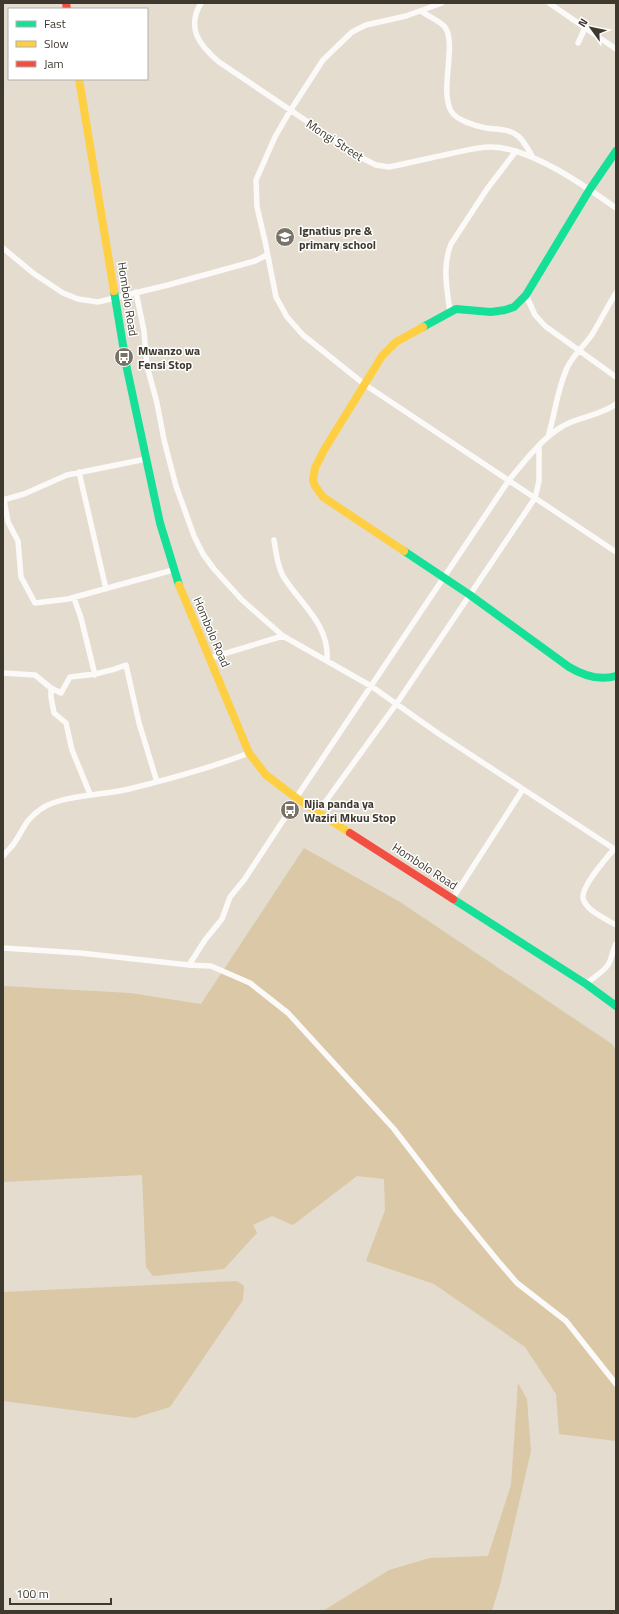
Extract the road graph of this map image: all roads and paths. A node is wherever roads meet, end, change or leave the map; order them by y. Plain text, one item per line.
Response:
1 (201, 3) edge
2 (442, 3) edge
3 (549, 3) edge
4 (421, 11) junction
5 (586, 28) junction
6 (578, 43) dead end
7 (616, 49) edge
8 (79, 80) edge
9 (290, 111) junction
10 (516, 151) junction
11 (616, 151) edge
12 (532, 156) junction
13 (590, 189) junction
14 (616, 208) edge
15 (3, 248) edge
16 (267, 255) junction
17 (136, 292) junction
18 (616, 293) edge
19 (526, 295) junction
20 (116, 297) junction
21 (450, 312) junction
22 (578, 350) junction
23 (616, 377) edge
24 (364, 384) junction
25 (616, 404) edge
26 (548, 438) junction
27 (539, 447) junction
28 (146, 459) junction
29 (79, 472) junction
30 (509, 480) junction
31 (535, 498) junction
32 (3, 500) edge
33 (274, 540) dead end
34 (616, 552) edge
35 (173, 570) junction
36 (444, 578) junction
37 (106, 589) junction
38 (470, 595) junction
39 (74, 598) junction
40 (283, 636) junction
41 (210, 658) junction
42 (327, 661) junction
43 (3, 673) edge
44 (95, 675) junction
45 (616, 676) edge
46 (371, 686) junction
47 (51, 688) junction
48 (397, 703) junction
49 (249, 753) junction
50 (157, 782) junction
51 (523, 789) junction
52 (90, 794) junction
53 (297, 799) junction
54 (318, 812) junction
55 (615, 850) edge
56 (3, 856) edge
57 (453, 898) junction
58 (616, 925) edge
59 (616, 944) edge
60 (3, 948) edge
61 (189, 965) junction
62 (586, 984) junction
63 (616, 1006) edge
64 (616, 1384) edge

1 - 9 street, Mongi Street
2 - 4 street
3 - 5 street
4 - 9 street
4 - 12 street
5 - 6 street
5 - 7 street
8 - 20 street, Hombolo Road
9 - 10 street, Mongi Street
9 - 16 street
10 - 12 street, Mongi Street
10 - 21 street
11 - 13 street
12 - 13 street, Mongi Street
13 - 14 street, Mongi Street
13 - 19 street
15 - 20 street
16 - 17 street
16 - 24 street
17 - 20 street
17 - 40 street
18 - 22 street
19 - 21 street
19 - 22 street
20 - 28 street, Hombolo Road
21 - 24 street
22 - 23 street
22 - 26 street
24 - 30 street
24 - 36 street
25 - 26 street
26 - 27 street
27 - 30 street
27 - 31 street
28 - 29 street
28 - 35 street, Hombolo Road
29 - 32 street
29 - 37 street
30 - 31 street
30 - 36 street
31 - 34 street
31 - 38 street
32 - 39 street
33 - 42 street
35 - 37 street
35 - 41 street, Hombolo Road
36 - 38 street
36 - 46 street
37 - 39 street
38 - 45 street
38 - 48 street
39 - 44 street
40 - 41 street
40 - 42 street
41 - 49 street, Hombolo Road
42 - 46 street
43 - 47 street
44 - 47 street
44 - 50 street
46 - 48 street
46 - 53 street
47 - 52 street
48 - 51 street
48 - 54 street
49 - 50 street
49 - 53 street, Hombolo Road
50 - 52 street
51 - 55 street
51 - 57 street
52 - 56 street
53 - 54 street, Hombolo Road
53 - 61 street
54 - 57 street, Hombolo Road
55 - 58 street
57 - 62 street, Hombolo Road
59 - 62 street
60 - 61 street
61 - 64 street
62 - 63 street, Hombolo Road

